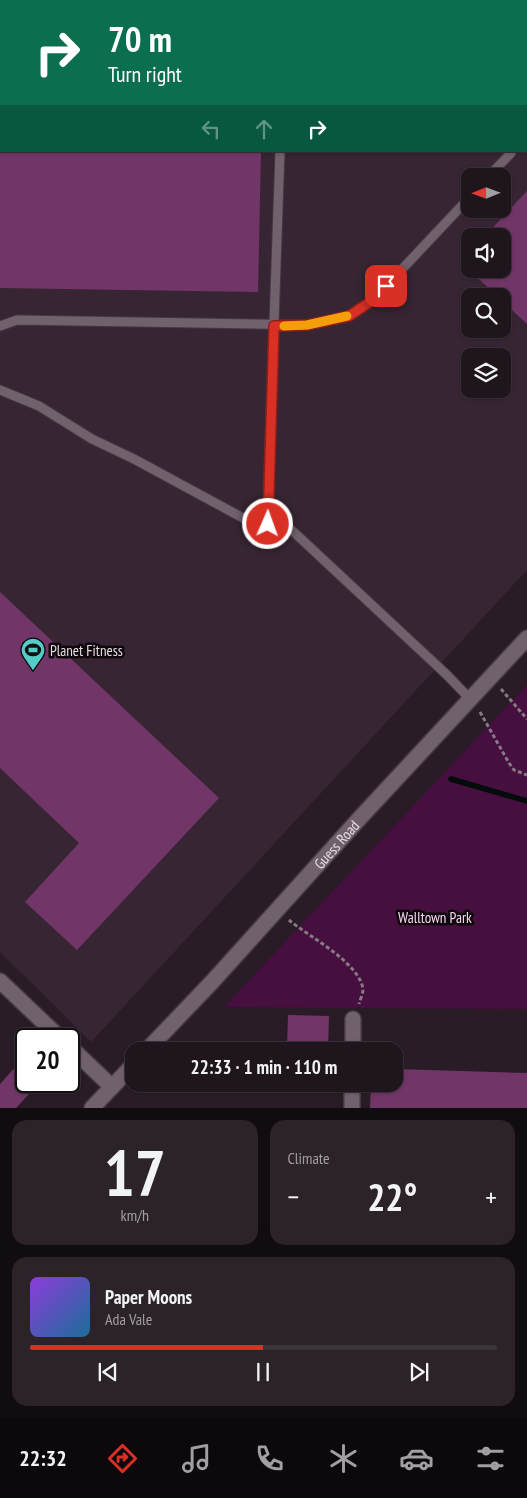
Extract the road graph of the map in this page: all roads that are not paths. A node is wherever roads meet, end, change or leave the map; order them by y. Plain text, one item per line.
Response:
1 (280, 152) edge
2 (511, 152) edge
3 (497, 168) edge
4 (461, 207) edge
5 (0, 326) edge
6 (274, 326) junction
7 (0, 390) edge
8 (268, 524) junction
9 (527, 638) edge
10 (470, 699) junction
11 (0, 981) edge
12 (353, 1019) dead end
13 (49, 1028) edge
14 (155, 1042) edge
15 (352, 1042) edge
16 (80, 1056) edge
17 (125, 1073) edge
18 (112, 1087) junction
19 (352, 1092) edge
20 (92, 1108) edge
21 (352, 1108) edge

1 - 6 lane
2 - 3 lane
4 - 6 lane
5 - 6 lane
6 - 8 lane
7 - 8 lane
8 - 10 lane
9 - 10 main road, Guess Road
10 - 14 main road, Guess Road
11 - 13 main road
12 - 15 main road
16 - 18 main road
17 - 18 main road
18 - 20 main road
19 - 21 main road

